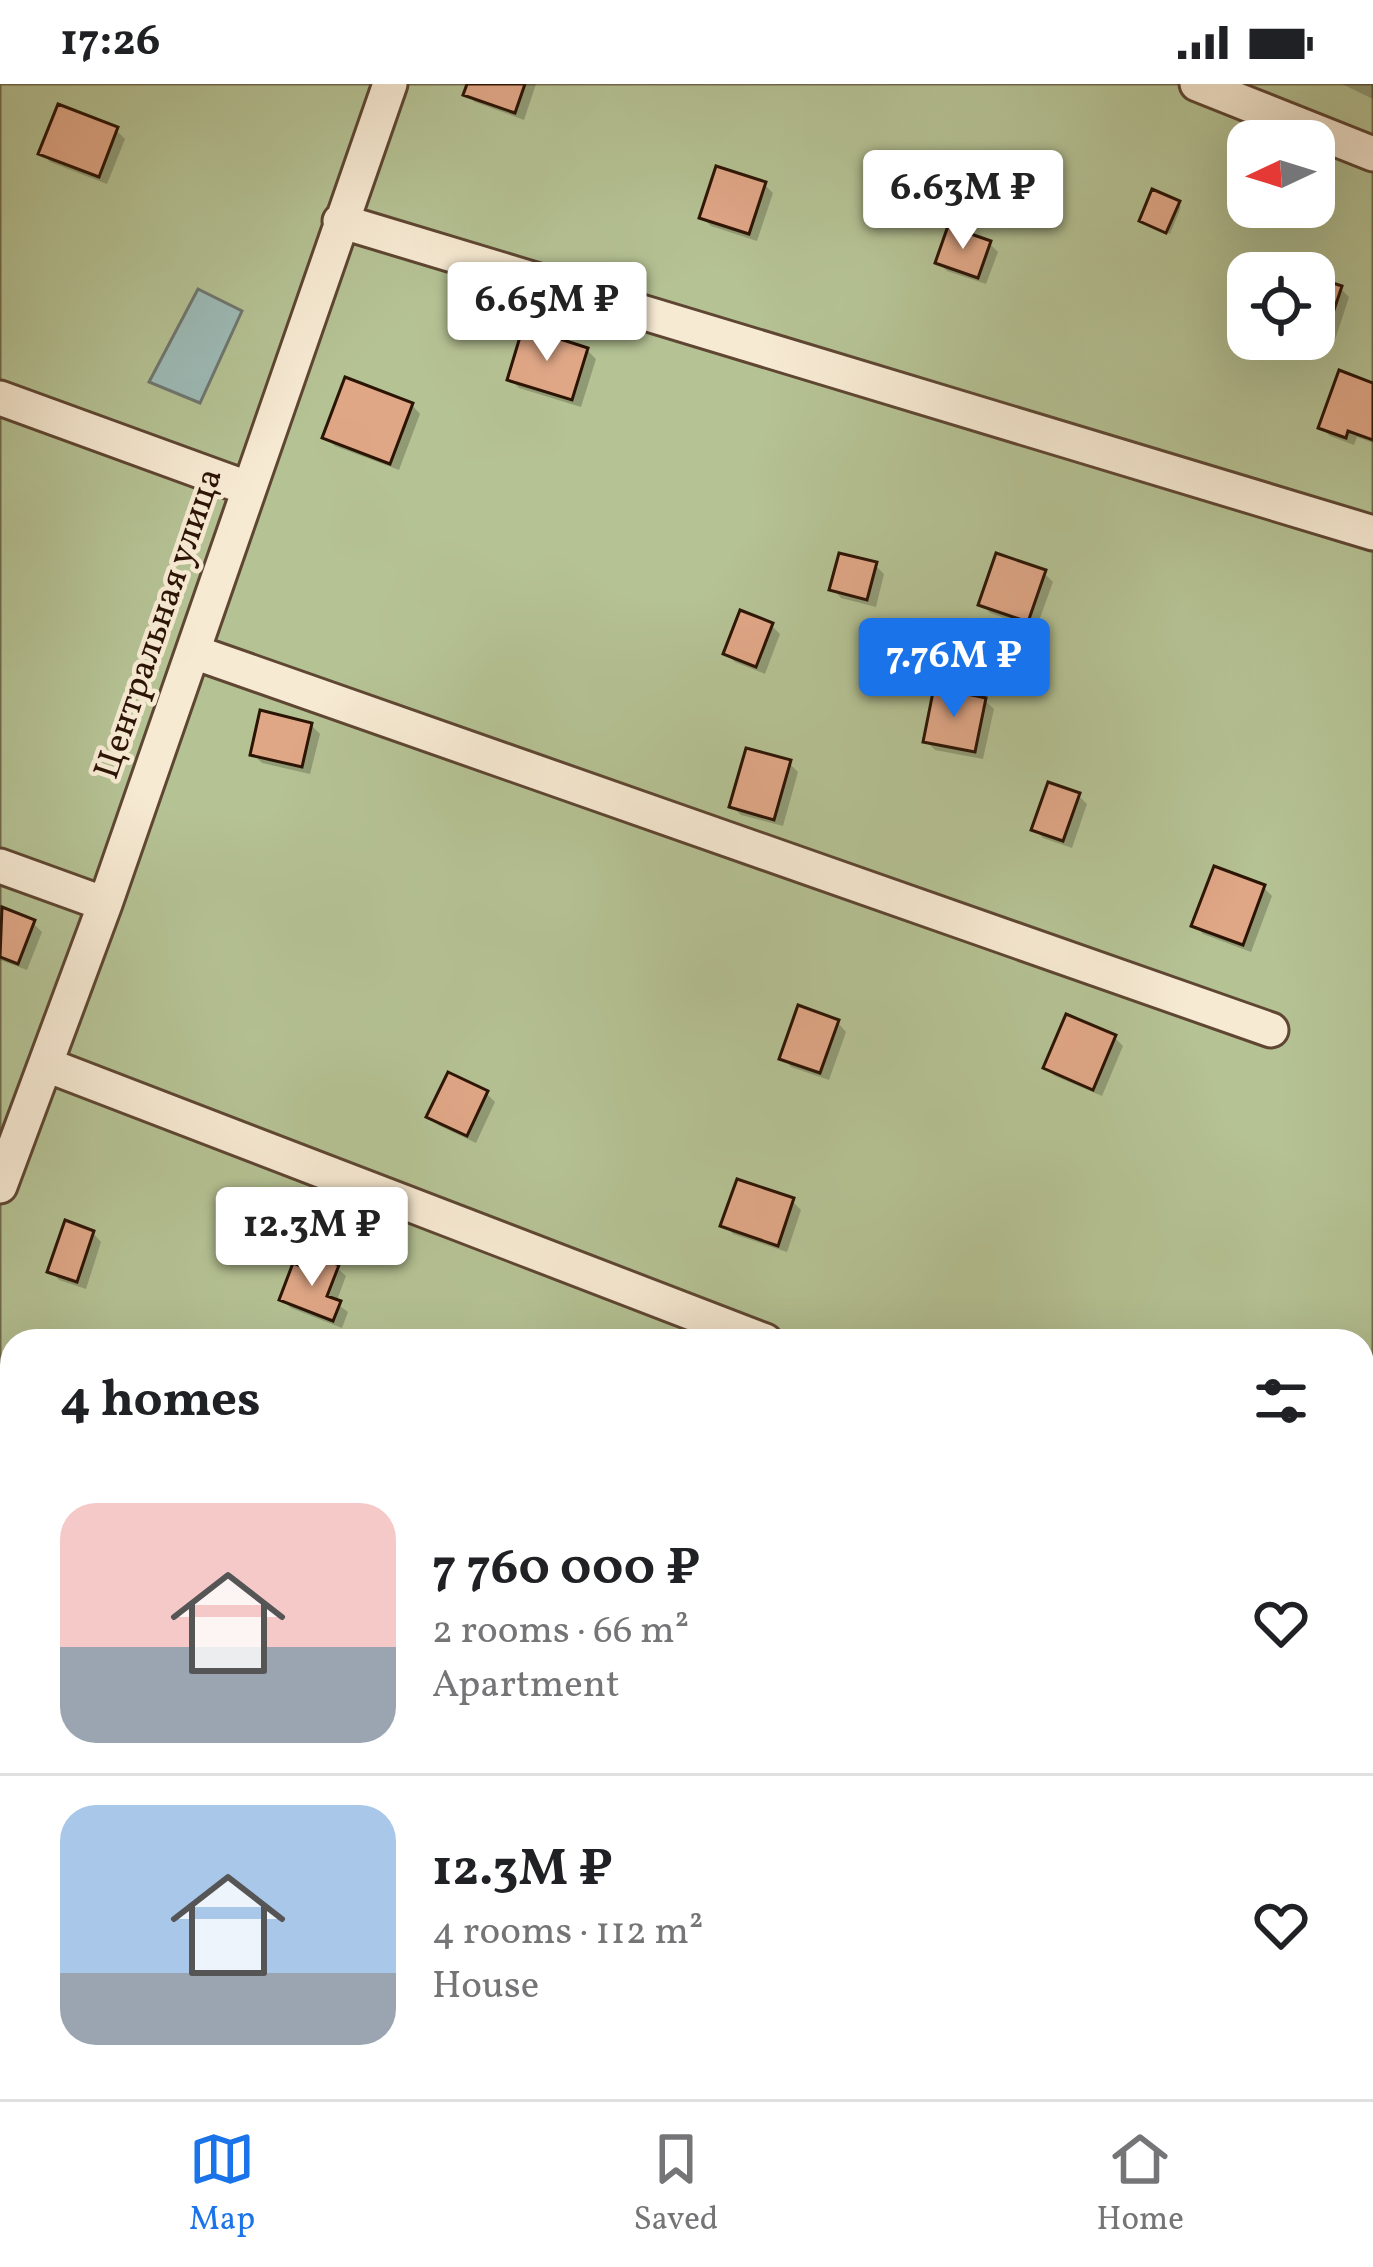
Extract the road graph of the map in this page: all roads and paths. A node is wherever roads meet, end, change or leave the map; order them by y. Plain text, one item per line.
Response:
1 (1198, 84) edge
2 (379, 87) edge
3 (1373, 154) edge
4 (340, 221) junction
5 (0, 398) edge
6 (247, 488) junction
7 (1373, 533) edge
8 (194, 652) junction
9 (0, 866) edge
10 (106, 904) junction
11 (1271, 1030) dead end
12 (47, 1065) junction
13 (0, 1186) edge
14 (734, 1329) edge

1 - 3 street
2 - 4 street, Центральная улица
4 - 6 street, Центральная улица
4 - 7 street
5 - 6 street
6 - 8 street, Центральная улица
8 - 10 street, Центральная улица
8 - 11 street
9 - 10 street
10 - 12 street, Центральная улица
12 - 13 street, Центральная улица
12 - 14 street

